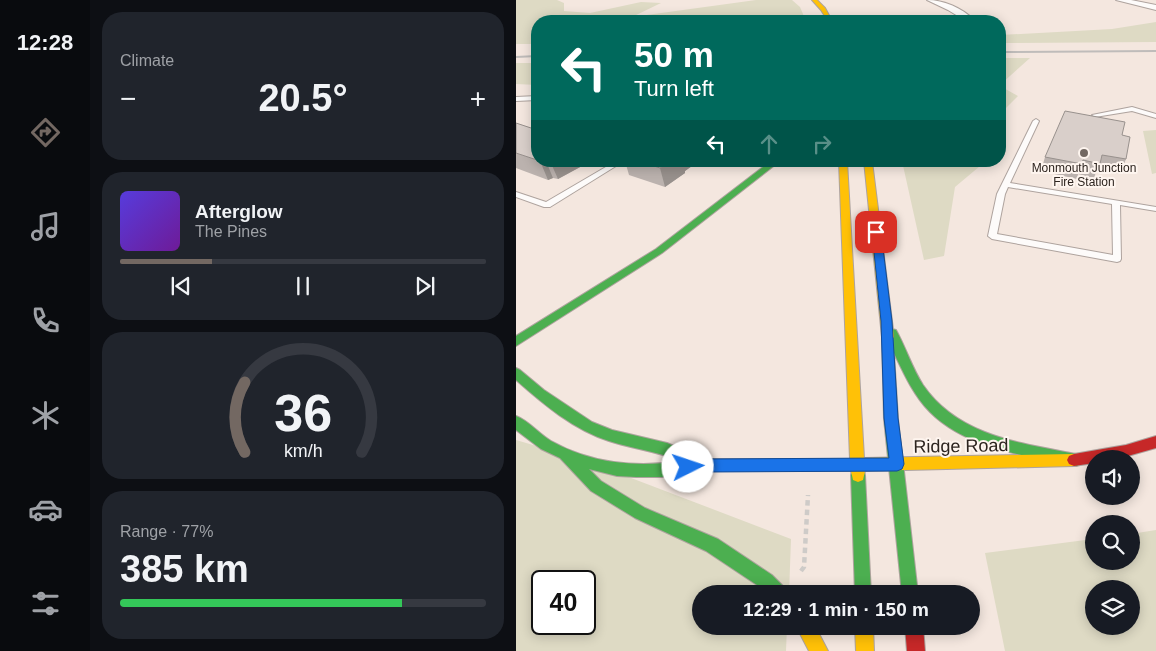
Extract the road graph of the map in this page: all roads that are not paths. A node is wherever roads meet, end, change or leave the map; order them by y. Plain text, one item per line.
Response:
1 (814, 0) edge
2 (931, 0) edge
3 (1120, 0) edge
4 (1156, 8) edge
5 (826, 15) edge
6 (962, 15) edge
7 (531, 98) edge
8 (516, 99) edge
9 (1095, 115) edge
10 (1156, 116) edge
11 (1036, 120) dead end
12 (611, 167) edge
13 (768, 167) edge
14 (843, 167) edge
15 (869, 167) edge
16 (1006, 184) junction
17 (516, 194) edge
18 (1116, 203) junction
19 (1156, 209) edge
20 (886, 321) junction
21 (516, 342) edge
22 (516, 373) edge
23 (516, 422) edge
24 (1156, 442) edge
25 (565, 455) junction
26 (1076, 460) junction
27 (897, 464) junction
28 (705, 465) junction
29 (857, 465) junction
30 (770, 585) edge
31 (863, 585) edge
32 (909, 585) edge
33 (810, 635) edge
34 (864, 635) edge
35 (915, 635) edge
36 (819, 651) edge
37 (865, 651) edge
38 (916, 651) edge

1 - 5 main road
2 - 6 street
3 - 4 street
7 - 8 lane
9 - 10 lane
11 - 16 lane
12 - 17 lane
13 - 21 main road
14 - 29 main road
15 - 20 main road
16 - 18 lane
16 - 18 lane
18 - 19 lane
20 - 26 main road
20 - 27 main road
22 - 28 main road, Ridge Road
23 - 25 main road, Ridge Road
24 - 26 main road, Ridge Road
25 - 28 main road, Ridge Road
25 - 30 main road
26 - 27 main road, Ridge Road
27 - 29 main road, Ridge Road
27 - 32 main road
28 - 29 main road, Ridge Road
29 - 31 main road
33 - 36 main road
34 - 37 main road
35 - 38 main road

